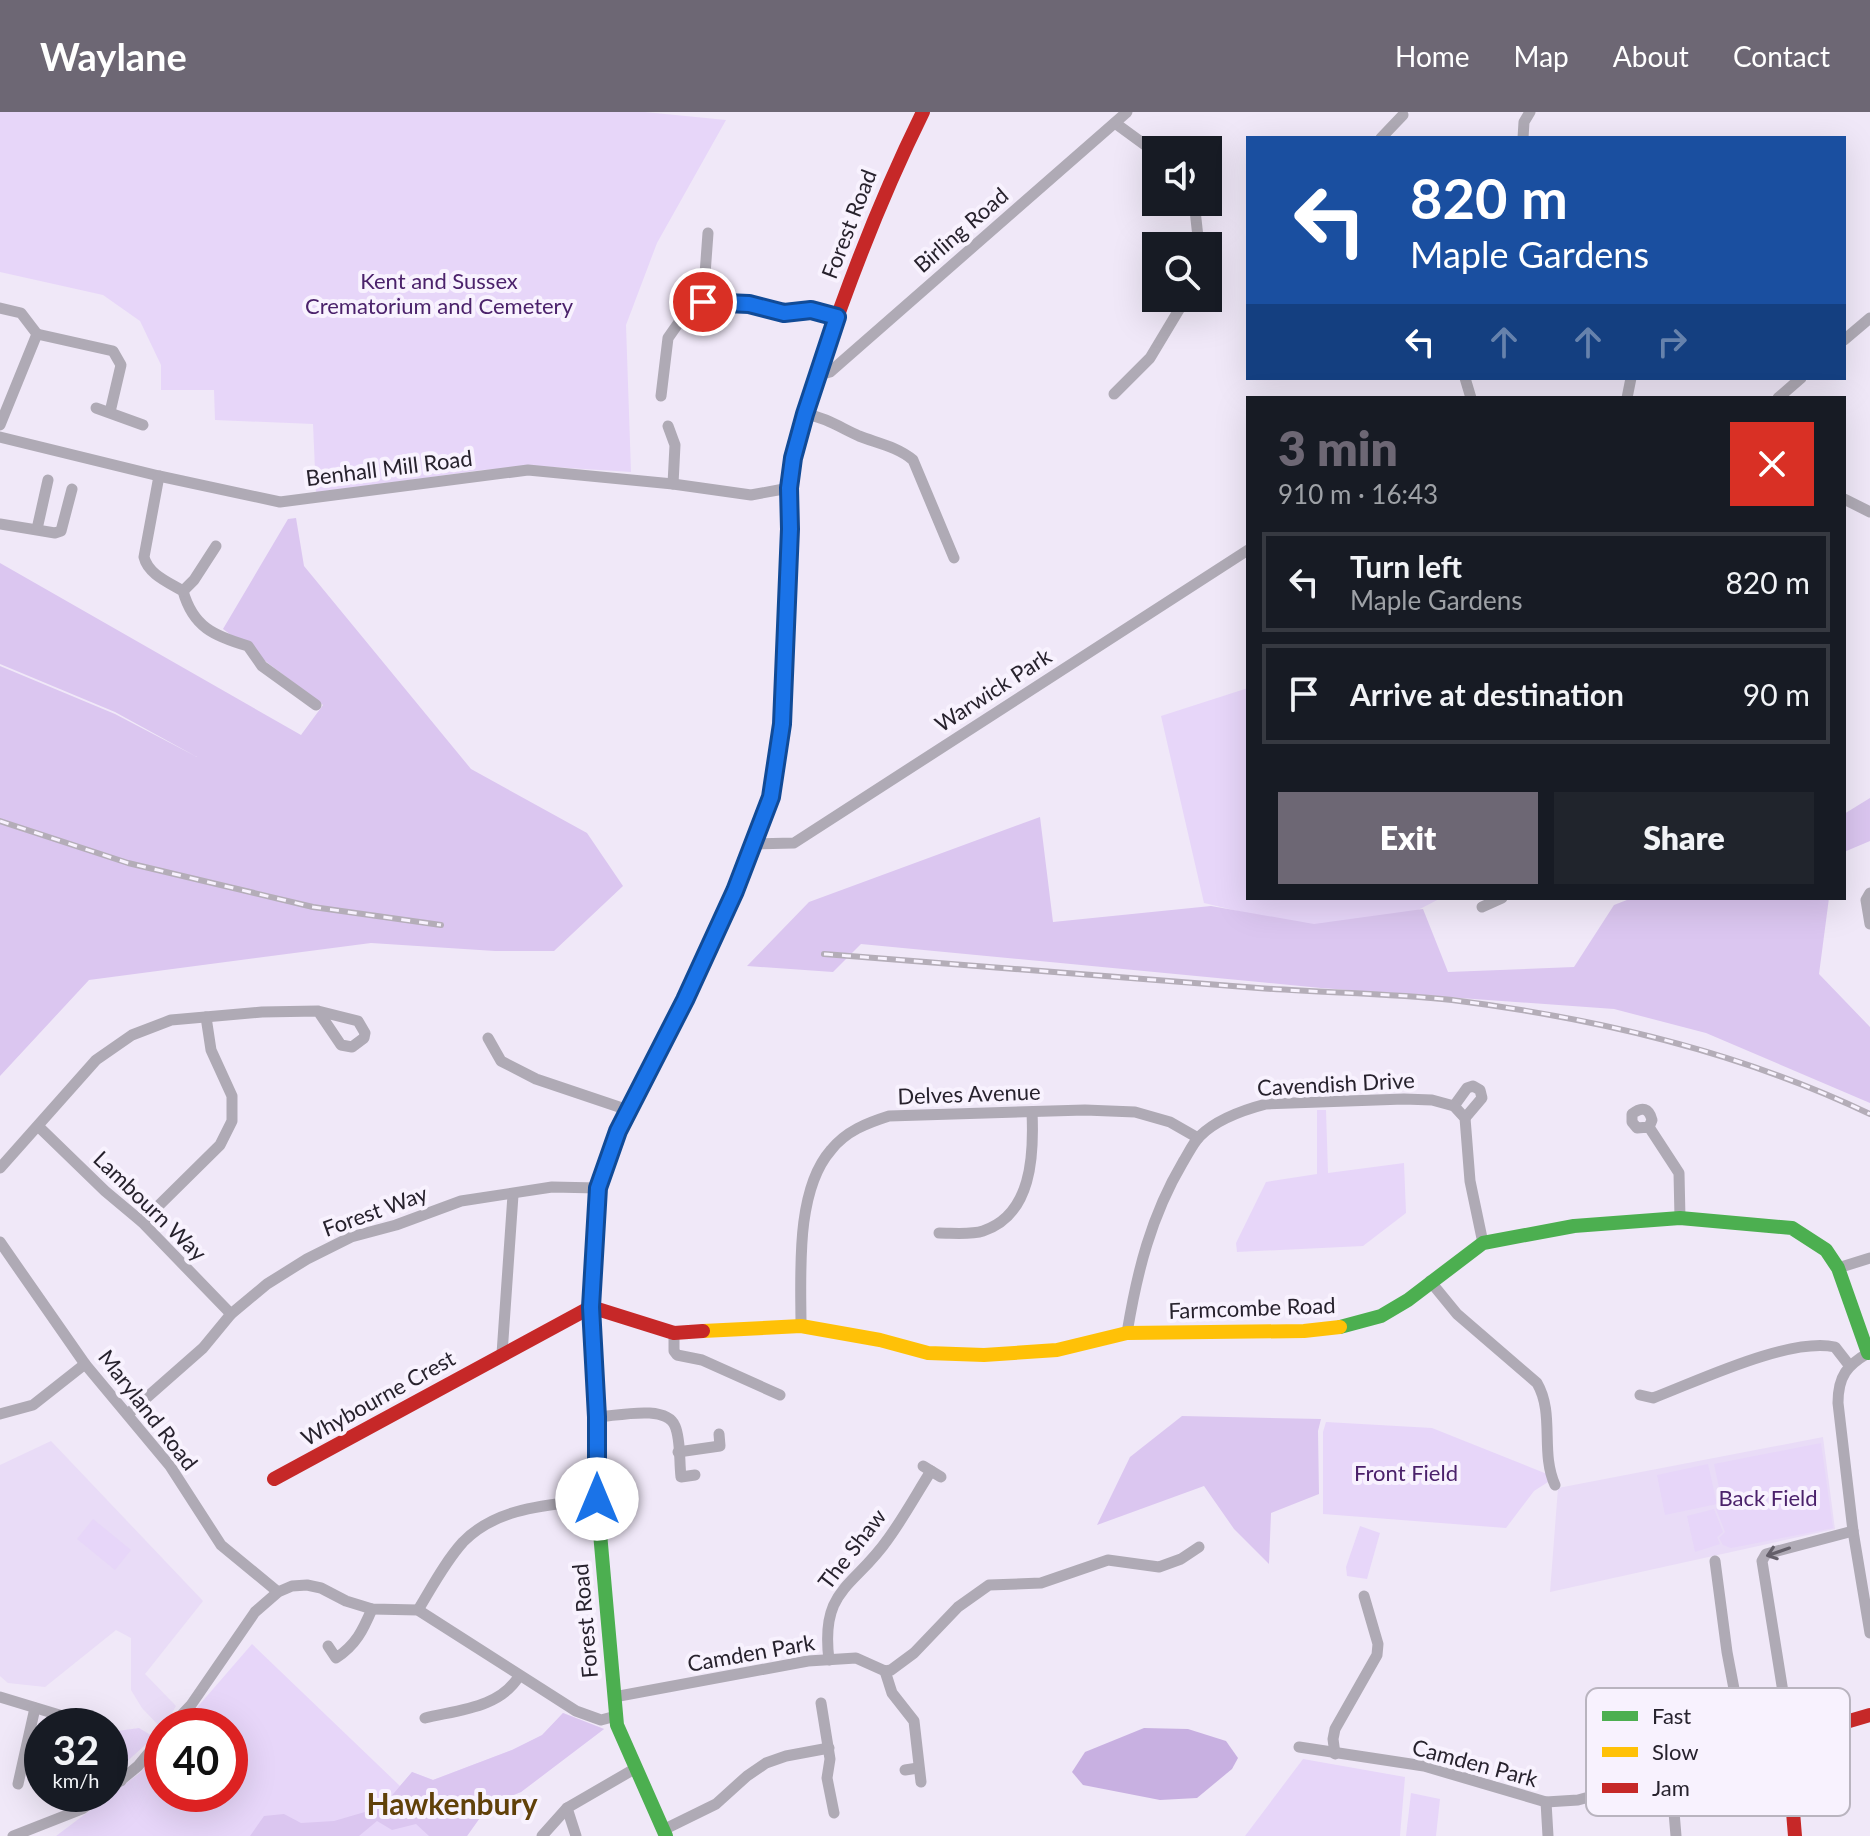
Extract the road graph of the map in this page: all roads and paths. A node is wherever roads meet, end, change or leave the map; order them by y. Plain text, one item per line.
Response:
1 (923, 112) edge
2 (1127, 112) edge
3 (1530, 112) edge
4 (1403, 115) dead end
5 (1115, 123) junction
6 (1383, 136) edge
7 (1523, 136) edge
8 (1142, 143) edge
9 (708, 233) dead end
10 (703, 302) junction
11 (0, 308) edge
12 (1178, 312) edge
13 (837, 317) junction
14 (1870, 318) edge
15 (37, 334) junction
16 (1846, 338) edge
17 (819, 375) junction
18 (1799, 380) edge
19 (1114, 394) dead end
20 (661, 396) dead end
21 (1780, 396) edge
22 (96, 408) dead end
23 (110, 412) junction
24 (805, 414) junction
25 (0, 425) edge
26 (143, 425) dead end
27 (668, 426) dead end
28 (0, 437) edge
29 (159, 476) junction
30 (48, 480) dead end
31 (673, 484) junction
32 (789, 488) junction
33 (72, 489) dead end
34 (1846, 500) edge
35 (1870, 512) edge
36 (0, 524) edge
37 (37, 529) junction
38 (216, 546) dead end
39 (1246, 551) edge
40 (954, 558) dead end
41 (183, 591) junction
42 (316, 705) dead end
43 (754, 844) junction
44 (1870, 893) edge
45 (1498, 900) edge
46 (1482, 907) dead end
47 (1870, 924) edge
48 (318, 1011) dead end
49 (206, 1017) junction
50 (488, 1038) dead end
51 (1454, 1106) junction
52 (628, 1110) junction
53 (1032, 1112) junction
54 (1465, 1118) junction
55 (39, 1127) junction
56 (1649, 1127) dead end
57 (1198, 1138) junction
58 (0, 1168) edge
59 (598, 1188) junction
60 (513, 1195) junction
61 (1680, 1218) junction
62 (142, 1222) junction
63 (939, 1233) dead end
64 (0, 1242) edge
65 (1483, 1243) junction
66 (1870, 1258) edge
67 (1838, 1268) junction
68 (1430, 1281) junction
69 (591, 1307) junction
70 (231, 1314) junction
71 (801, 1326) junction
72 (674, 1333) junction
73 (1127, 1333) junction
74 (1869, 1353) edge
75 (502, 1354) junction
76 (85, 1364) junction
77 (1849, 1365) junction
78 (780, 1395) dead end
79 (1640, 1395) dead end
80 (0, 1414) edge
81 (128, 1414) junction
82 (597, 1417) junction
83 (719, 1434) dead end
84 (678, 1452) junction
85 (932, 1471) dead end
86 (695, 1475) dead end
87 (274, 1479) dead end
88 (1555, 1485) dead end
89 (597, 1499) junction
90 (1853, 1531) junction
91 (1715, 1561) dead end
92 (1196, 1567) dead end
93 (278, 1592) junction
94 (1364, 1596) dead end
95 (372, 1609) junction
96 (418, 1610) junction
97 (1870, 1633) edge
98 (328, 1646) dead end
99 (336, 1658) junction
100 (829, 1660) junction
101 (325, 1665) dead end
102 (885, 1671) junction
103 (519, 1676) junction
104 (1733, 1688) edge
105 (1782, 1688) edge
106 (0, 1697) edge
107 (614, 1697) junction
108 (821, 1703) dead end
109 (35, 1708) edge
110 (188, 1708) edge
111 (1870, 1715) edge
112 (616, 1716) junction
113 (425, 1718) dead end
114 (1850, 1721) edge
115 (1299, 1747) dead end
116 (829, 1748) junction
117 (1335, 1754) junction
118 (24, 1757) edge
119 (144, 1759) edge
120 (636, 1768) junction
121 (918, 1768) junction
122 (905, 1770) dead end
123 (128, 1775) edge
124 (921, 1782) dead end
125 (18, 1784) dead end
126 (1586, 1798) edge
127 (1546, 1802) junction
128 (567, 1808) junction
129 (74, 1812) edge
130 (834, 1813) dead end
131 (1674, 1816) edge
132 (1793, 1816) edge
133 (665, 1833) edge
134 (13, 1836) edge
135 (542, 1836) edge
136 (576, 1836) edge
137 (1548, 1836) edge
138 (1676, 1836) edge
139 (1795, 1836) edge

1 - 13 street, Forest Road
2 - 5 street, Birling Road
3 - 7 street
4 - 6 street
5 - 8 street
5 - 17 street, Birling Road
9 - 10 street
10 - 13 street
10 - 20 street
11 - 15 street
12 - 19 street
13 - 17 street, Forest Road
14 - 16 street
15 - 23 street
15 - 25 street
17 - 24 street, Forest Road
18 - 21 street
22 - 23 street
23 - 26 street
24 - 32 street, Forest Road
24 - 40 street
27 - 31 street
28 - 29 street, Benhall Mill Road
29 - 31 street, Benhall Mill Road
29 - 41 street
30 - 37 street
31 - 32 street, Benhall Mill Road
32 - 43 street, Forest Road
33 - 37 street
34 - 35 street
36 - 37 street
38 - 41 street
39 - 43 street, Warwick Park
41 - 42 street
43 - 52 street, Forest Road
44 - 47 street
45 - 46 street
48 - 49 street
49 - 55 street
49 - 62 street
50 - 52 street
51 - 54 street
51 - 54 street
51 - 57 street, Cavendish Drive
52 - 59 street, Forest Road
53 - 57 street, Delves Avenue
53 - 63 street
53 - 71 street, Delves Avenue
54 - 65 street
55 - 58 street
55 - 62 street, Lambourn Way
56 - 61 street
57 - 73 street, Cavendish Drive
59 - 60 street, Forest Way
59 - 69 street, Forest Road
60 - 70 street, Forest Way
60 - 75 street
61 - 65 street, Farmcombe Road
61 - 67 street, Farmcombe Road
62 - 70 street, Lambourn Way
64 - 76 street, Maryland Road
65 - 68 street, Farmcombe Road
66 - 67 street
67 - 74 street, Farmcombe Road
68 - 73 street, Farmcombe Road
68 - 88 street
69 - 72 street, Farmcombe Road
69 - 75 street, Whybourne Crest
69 - 82 street, Forest Road
70 - 81 street, Forest Way
71 - 72 street, Farmcombe Road
71 - 73 street, Farmcombe Road
72 - 78 street
74 - 77 street
75 - 87 street, Whybourne Crest
76 - 80 street
76 - 81 street, Maryland Road
77 - 79 street
77 - 90 street
81 - 93 street, Maryland Road
82 - 84 street
82 - 89 street, Forest Road
83 - 84 street
84 - 86 street
85 - 100 street, The Shaw
89 - 96 street
89 - 107 street, Forest Road
90 - 97 street
90 -> 105 street
91 - 104 street
92 - 102 street
93 - 95 street
93 - 110 street
94 - 117 street
95 - 96 street
95 - 99 street
96 - 103 street
98 - 99 street
99 - 101 street
100 - 102 street, Camden Park
100 - 107 street, Camden Park
102 - 121 street
103 - 112 street
103 - 113 street
106 - 109 street
107 - 112 street, Forest Road
108 - 116 street
111 - 114 street
112 - 120 street, Forest Road
115 - 117 street, Camden Park
116 - 130 street
116 - 133 street
117 - 127 street, Camden Park
118 - 125 street
119 - 123 street
120 - 128 street
120 - 133 street, Forest Road
121 - 122 street
121 - 124 street
126 - 127 street, Camden Park
127 - 137 street, Camden Park
128 - 135 street
128 - 136 street
129 - 134 street
131 - 138 street
132 - 139 street

